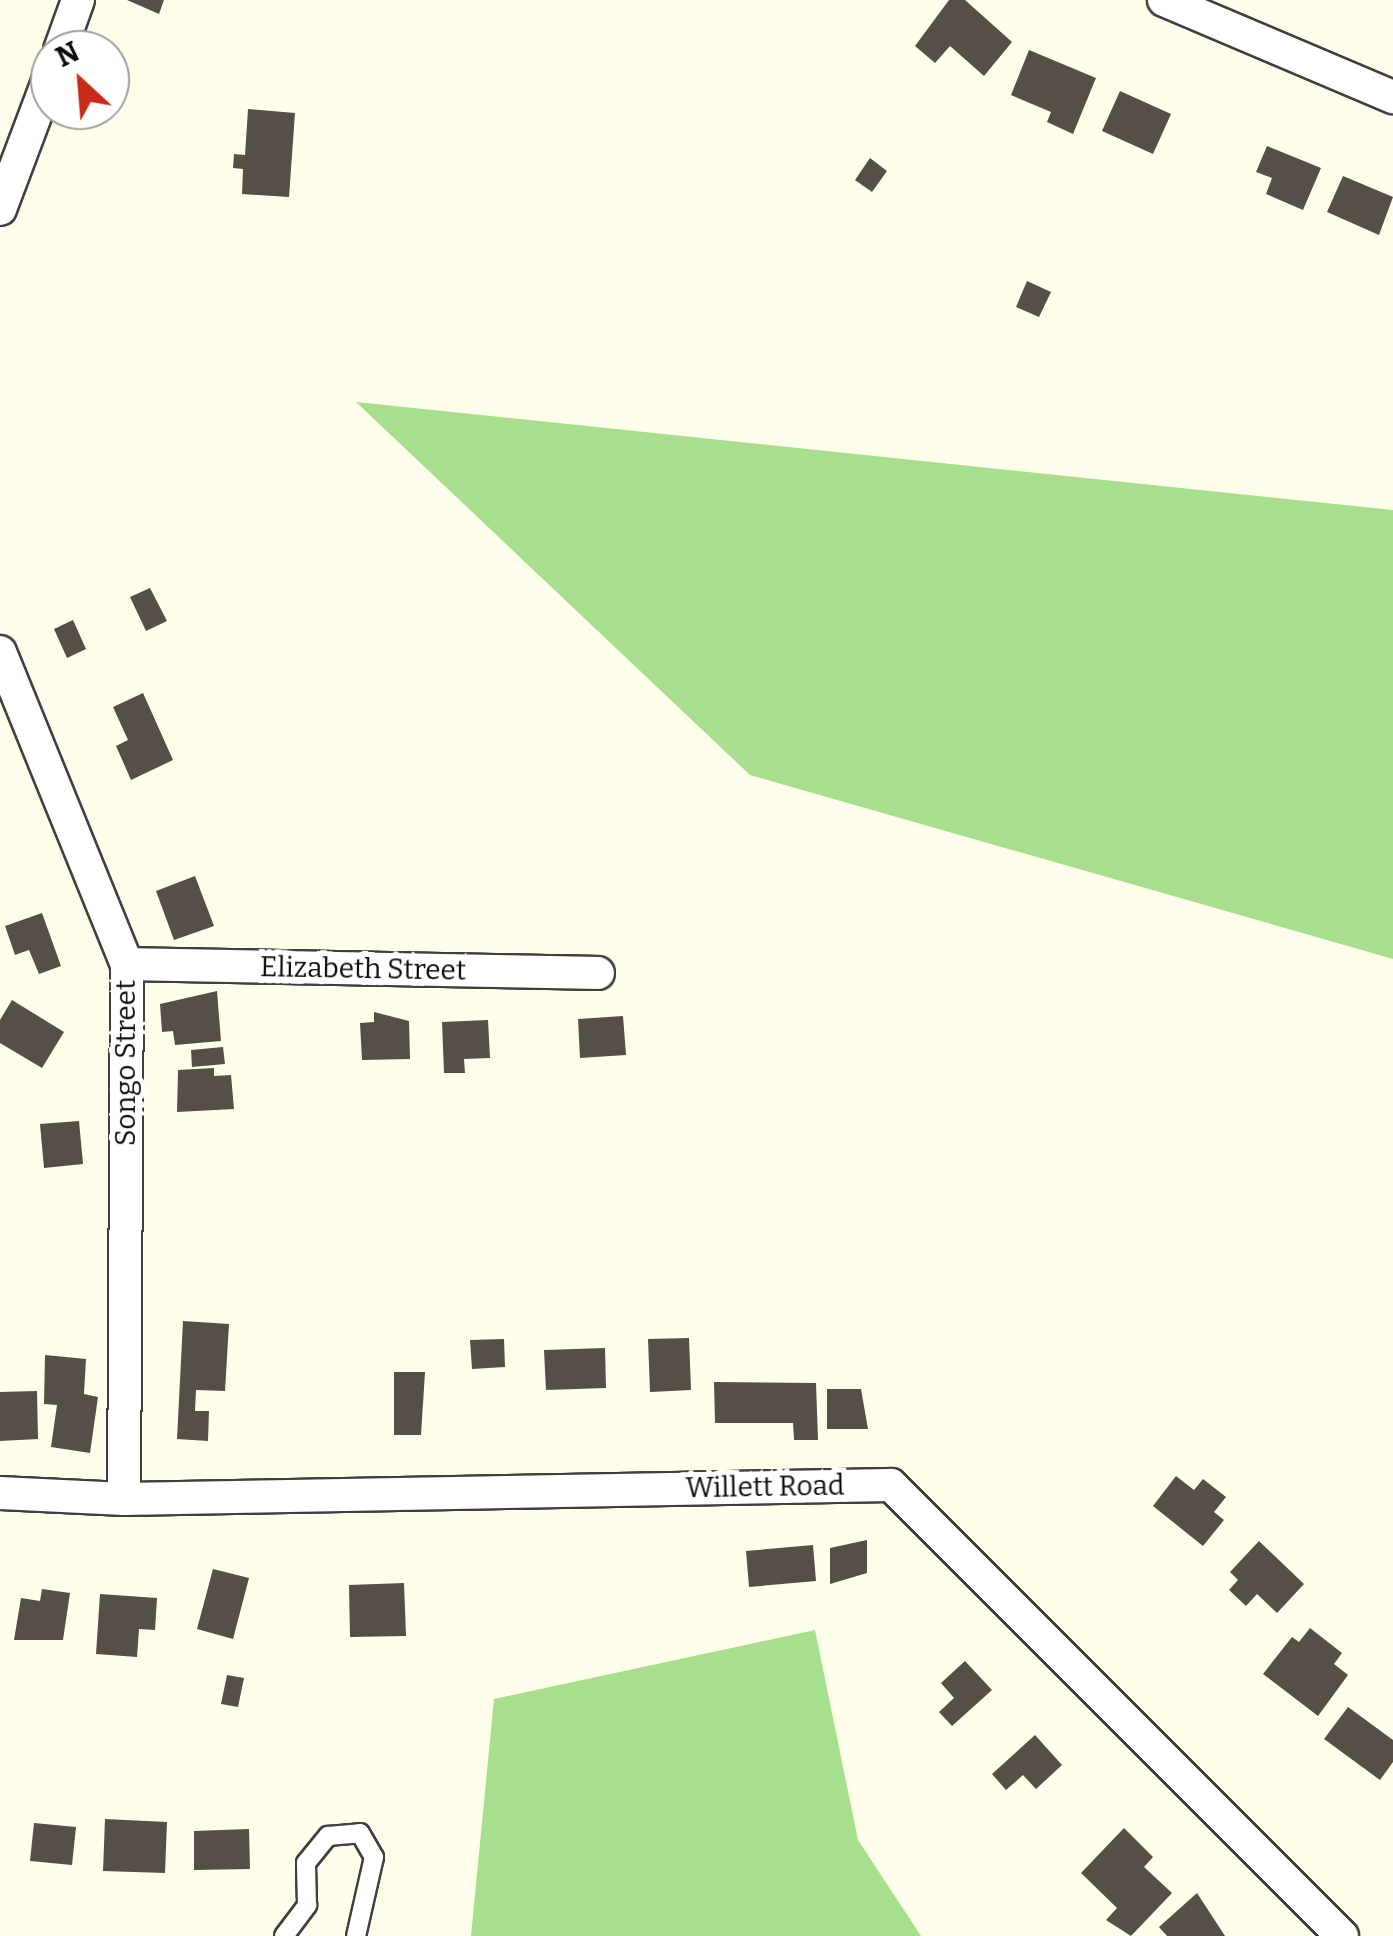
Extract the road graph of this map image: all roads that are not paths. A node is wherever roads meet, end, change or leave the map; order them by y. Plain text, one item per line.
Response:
1 (78, 0) edge
2 (1164, 0) edge
3 (67, 30) edge
4 (1393, 98) edge
5 (30, 129) edge
6 (0, 209) edge
7 (0, 652) edge
8 (127, 964) junction
9 (598, 972) dead end
10 (0, 1493) edge
11 (124, 1498) junction
12 (284, 1936) edge
13 (356, 1936) edge
14 (1342, 1936) edge

1 - 3 street
2 - 4 street
5 - 6 street
7 - 8 street, Songo Street
8 - 9 street, Elizabeth Street
8 - 11 street, Songo Street
10 - 11 street, Willett Road
11 - 14 street, Willett Road
12 - 13 lane

